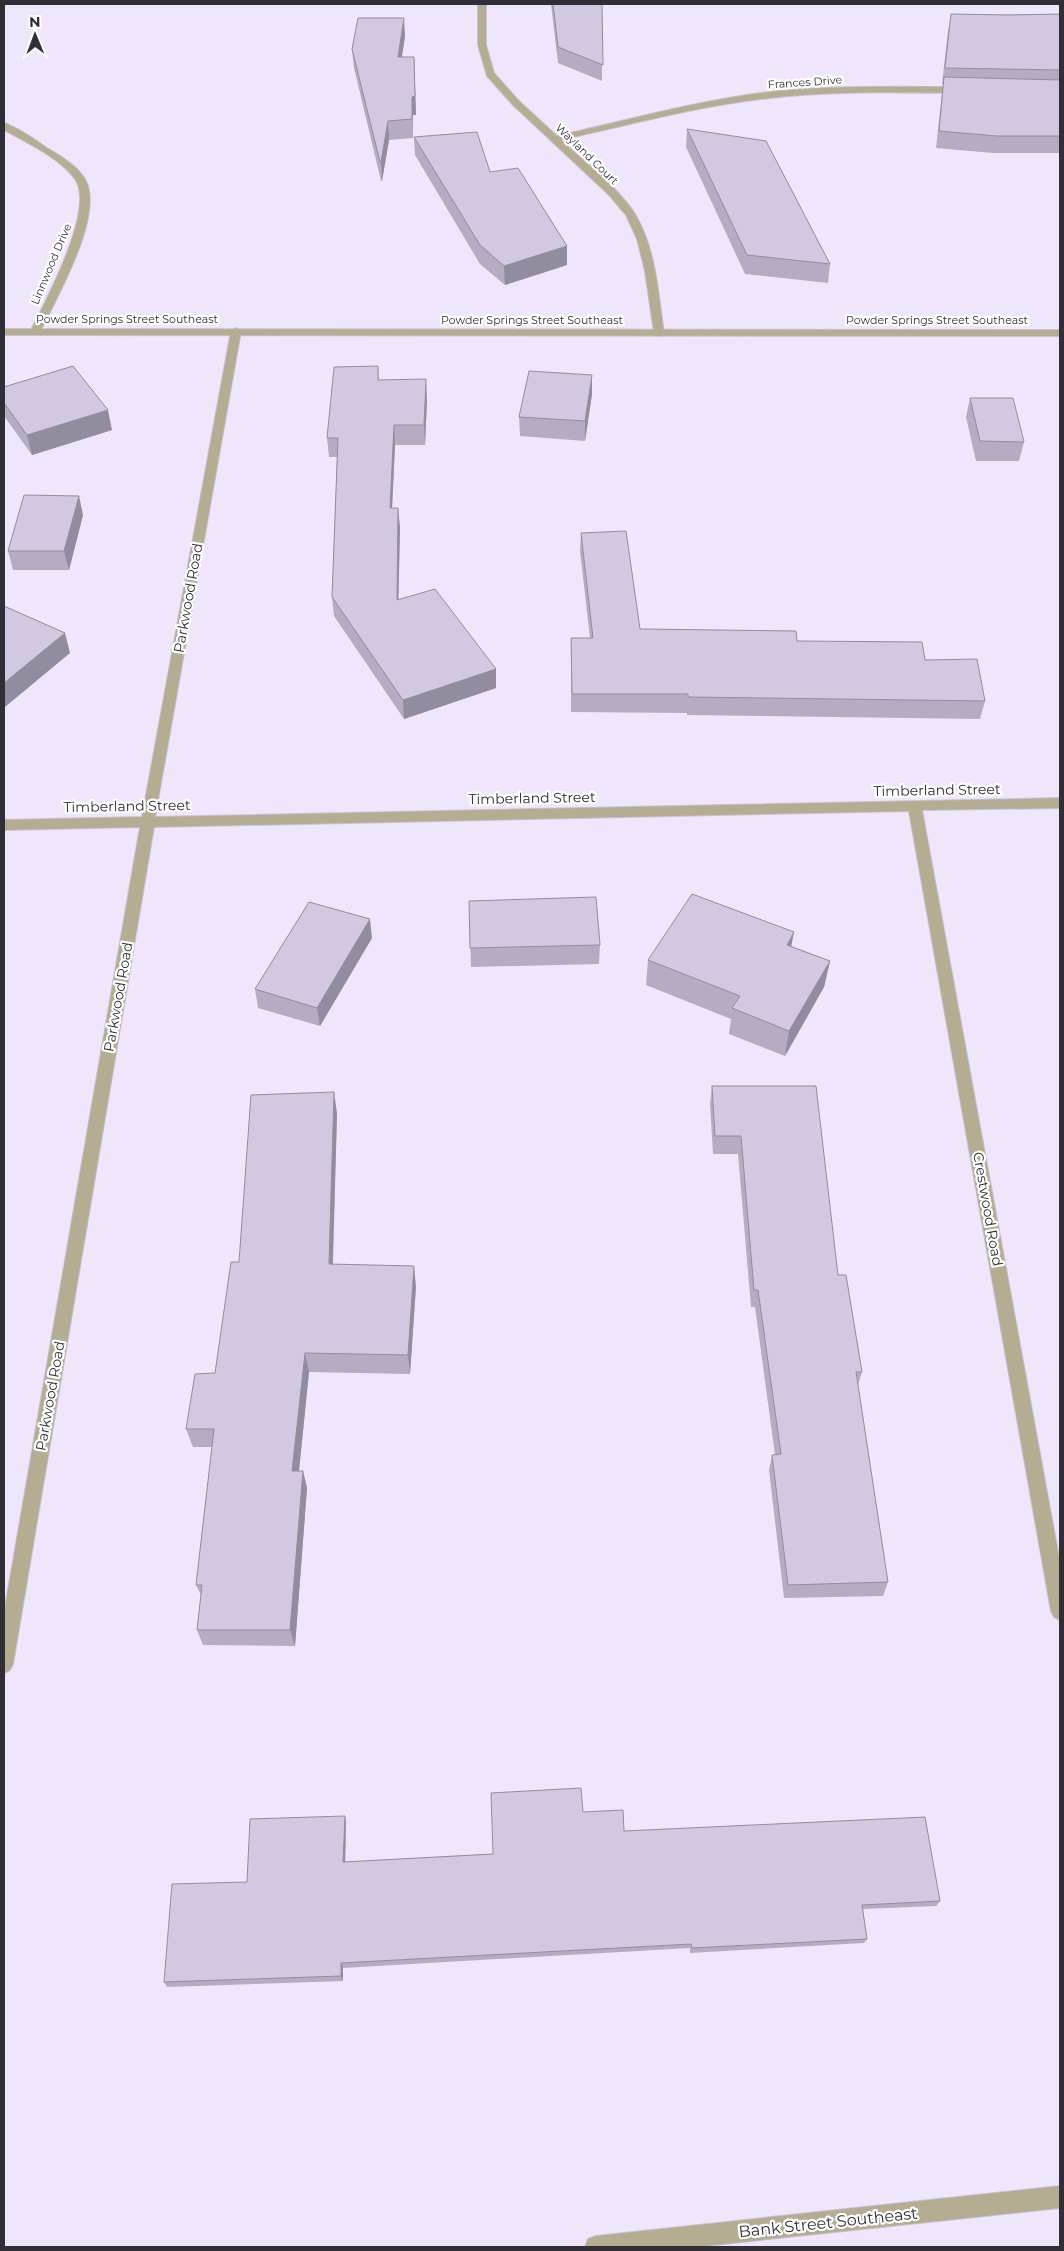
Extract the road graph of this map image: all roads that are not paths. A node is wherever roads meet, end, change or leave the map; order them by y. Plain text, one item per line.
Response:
1 (482, 4) edge
2 (976, 91) edge
3 (4, 126) edge
4 (556, 139) junction
5 (236, 331) junction
6 (4, 332) edge
7 (35, 332) junction
8 (659, 333) junction
9 (1060, 333) edge
10 (1060, 804) edge
11 (915, 807) junction
12 (148, 821) junction
13 (4, 825) edge
14 (1060, 1611) edge
15 (4, 1664) edge
16 (1060, 2197) edge
17 (596, 2247) edge

1 - 4 street, Wayland Court
2 - 4 street, Frances Drive
3 - 7 street, Linnwood Drive
4 - 8 street, Wayland Court
5 - 7 street, Powder Springs Street Southeast
5 - 8 street, Powder Springs Street Southeast
5 - 12 street, Parkwood Road
6 - 7 street, Powder Springs Street Southeast
8 - 9 street, Powder Springs Street Southeast
10 - 11 street, Timberland Street
11 - 12 street, Timberland Street
11 - 14 street, Crestwood Road
12 - 13 street, Timberland Street
12 - 15 street, Parkwood Road
16 - 17 street, Bank Street Southeast

